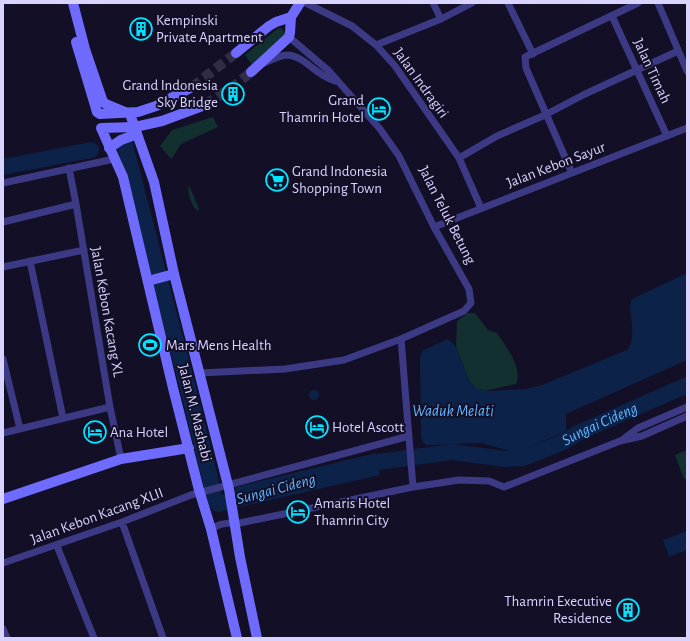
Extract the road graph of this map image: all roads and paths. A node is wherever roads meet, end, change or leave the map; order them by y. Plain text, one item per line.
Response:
1 (66, 3) edge
2 (73, 3) edge
3 (300, 3) edge
4 (306, 3) edge
5 (433, 3) edge
6 (472, 3) edge
7 (508, 3) edge
8 (638, 3) edge
9 (658, 3) edge
10 (291, 16) junction
11 (612, 16) junction
12 (441, 19) junction
13 (289, 37) junction
14 (376, 45) junction
15 (678, 51) junction
16 (236, 53) tunnel mouth
17 (533, 54) junction
18 (254, 69) joint
19 (637, 70) junction
20 (687, 71) edge
21 (337, 82) junction
22 (192, 87) tunnel mouth
23 (205, 105) tunnel mouth
24 (130, 114) junction
25 (545, 115) junction
26 (687, 128) edge
27 (136, 130) junction
28 (667, 136) junction
29 (109, 148) junction
30 (459, 158) junction
31 (114, 159) junction
32 (69, 168) junction
33 (572, 173) junction
34 (3, 183) edge
35 (76, 204) junction
36 (482, 208) junction
37 (3, 222) edge
38 (434, 227) junction
39 (84, 250) junction
40 (30, 261) junction
41 (3, 267) edge
42 (171, 275) junction
43 (151, 280) junction
44 (401, 339) junction
45 (3, 359) edge
46 (200, 373) junction
47 (110, 407) junction
48 (687, 407) edge
49 (687, 416) edge
50 (63, 418) junction
51 (20, 429) junction
52 (3, 433) edge
53 (409, 436) junction
54 (620, 441) junction
55 (189, 448) junction
56 (121, 459) junction
57 (227, 487) junction
58 (413, 487) junction
59 (202, 492) junction
60 (3, 499) edge
61 (235, 520) junction
62 (122, 522) junction
63 (211, 529) junction
64 (57, 546) junction
65 (3, 563) edge
66 (3, 629) edge
67 (7, 638) edge
68 (94, 638) edge
69 (163, 638) edge
70 (236, 638) edge
71 (257, 638) edge

1 - 24 street
2 - 24 street
3 - 10 street
4 - 14 street, Jalan Indragiri
5 - 12 street
6 - 12 street
7 - 17 street
8 - 11 street
9 - 15 street
10 - 13 street
10 - 16 street
11 - 17 street
11 - 19 street, Jalan Timah
12 - 14 street
13 - 18 street, Jalan Teluk Betung
13 - 21 street, Jalan Teluk Betung
14 - 30 street, Jalan Indragiri
15 - 19 street
15 - 20 street
17 - 25 street
18 - 21 street, Jalan Teluk Betung
19 - 25 street
19 - 28 street, Jalan Timah
21 - 38 street, Jalan Teluk Betung
22 - 24 street
23 - 27 street
24 - 27 street
25 - 30 street
25 - 33 street
26 - 28 street, Jalan Kebon Sayur
27 - 29 street
27 - 29 street, Jalan M. Mashabi
27 - 42 street
28 - 33 street, Jalan Kebon Sayur
29 - 31 street, Jalan M. Mashabi
30 - 36 street, Jalan Indragiri
31 - 32 street
31 - 43 street, Jalan M. Mashabi
32 - 34 street
32 - 35 street, Jalan Kebon Kacang XL
33 - 36 street, Jalan Kebon Sayur
35 - 37 street
35 - 39 street, Jalan Kebon Kacang XL
36 - 38 street, Jalan Kebon Sayur
38 - 44 street, Jalan Teluk Betung
39 - 40 street
39 - 47 street, Jalan Kebon Kacang XL
40 - 41 street
40 - 50 street
42 - 43 street
42 - 46 street
43 - 55 street, Jalan M. Mashabi
44 - 46 street, Jalan Teluk Betung
44 - 53 street
45 - 51 street
46 - 57 street
47 - 50 street
47 - 56 street, Jalan Kebon Kacang XL
48 - 54 street
49 - 54 street
50 - 51 street
51 - 52 street
53 - 57 street
53 - 58 street
54 - 58 street
55 - 56 street
55 - 59 street, Jalan M. Mashabi
56 - 60 street
57 - 59 street
57 - 61 street
58 - 61 street
59 - 62 street, Jalan Kebon Kacang XLII
59 - 63 street, Jalan M. Mashabi
61 - 63 street
61 - 71 street
62 - 64 street, Jalan Kebon Kacang XLII
62 - 69 street
63 - 70 street, Jalan M. Mashabi
64 - 65 street, Jalan Kebon Kacang XLII
64 - 68 street
66 - 67 street

